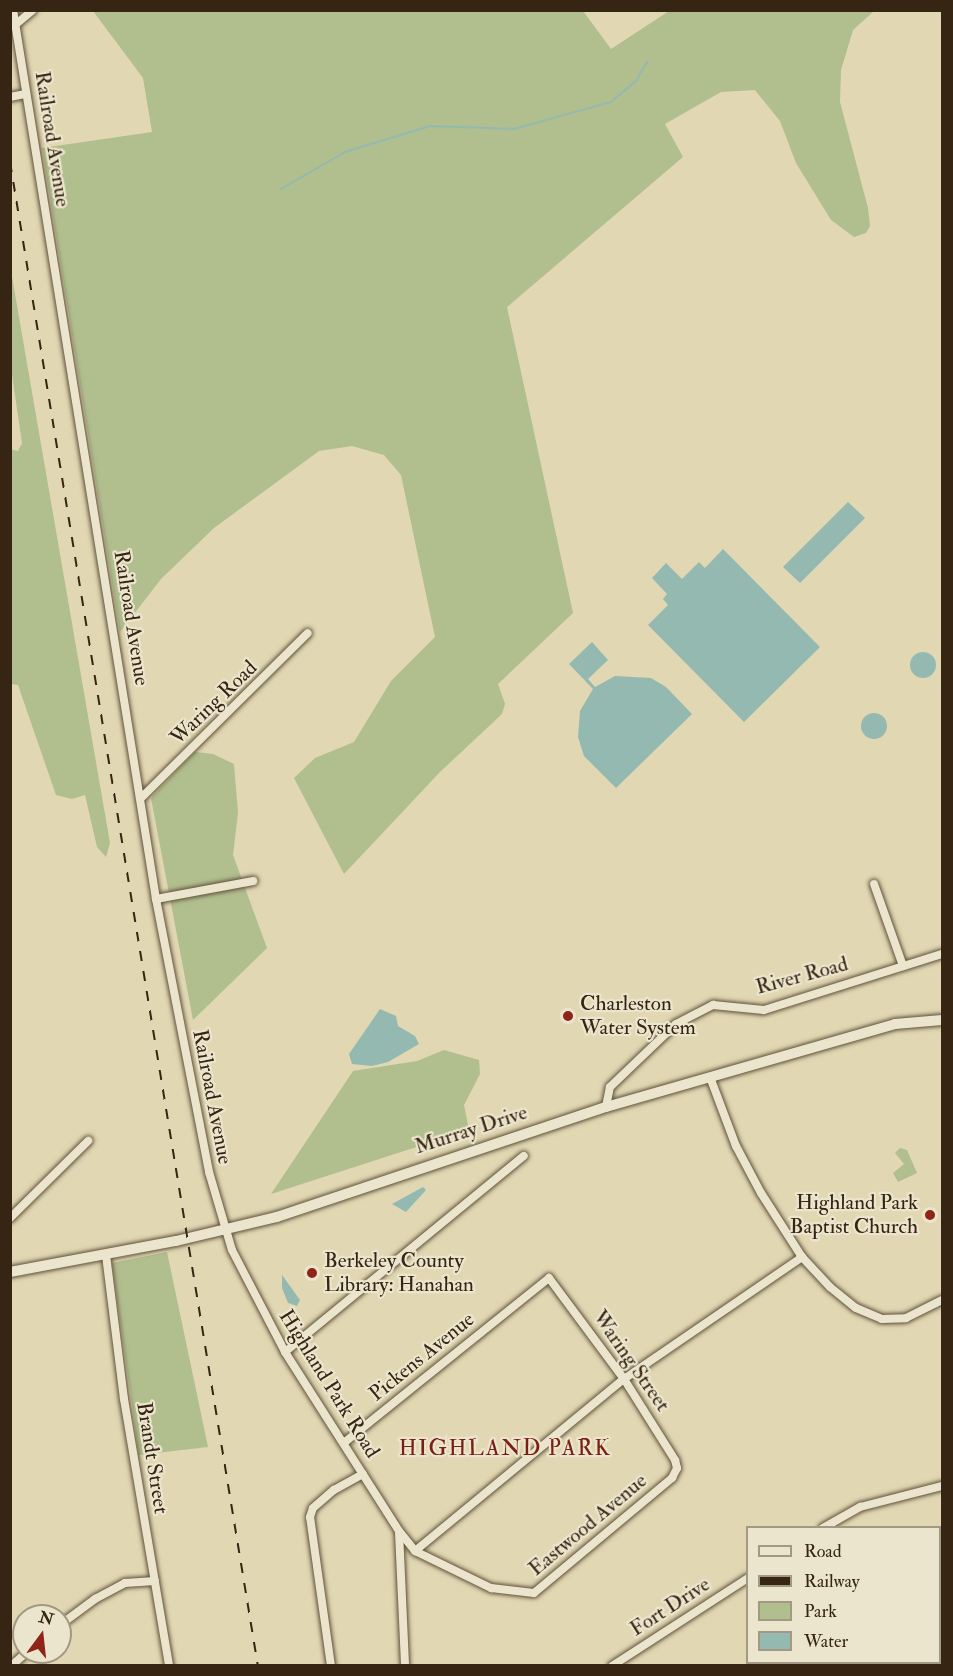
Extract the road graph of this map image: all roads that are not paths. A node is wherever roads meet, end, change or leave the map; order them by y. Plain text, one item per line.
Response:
1 (13, 10) edge
2 (33, 10) edge
3 (15, 26) junction
4 (26, 94) junction
5 (10, 97) edge
6 (308, 633) dead end
7 (142, 797) junction
8 (254, 881) dead end
9 (873, 884) dead end
10 (156, 899) junction
11 (942, 954) edge
12 (903, 966) junction
13 (942, 1020) edge
14 (710, 1077) junction
15 (606, 1107) junction
16 (88, 1141) dead end
17 (524, 1156) dead end
18 (10, 1218) edge
19 (226, 1229) junction
20 (106, 1256) junction
21 (802, 1257) junction
22 (10, 1272) edge
23 (549, 1278) joint
24 (942, 1300) edge
25 (285, 1352) junction
26 (624, 1379) junction
27 (345, 1442) junction
28 (677, 1468) joint
29 (363, 1474) junction
30 (942, 1486) edge
31 (825, 1526) edge
32 (399, 1531) junction
33 (415, 1551) junction
34 (746, 1579) edge
35 (155, 1581) junction
36 (72, 1616) edge
37 (169, 1665) edge
38 (331, 1665) edge
39 (405, 1665) edge
40 (612, 1665) edge

1 - 3 street, Railroad Avenue
2 - 3 street
3 - 4 street, Railroad Avenue
4 - 5 street
4 - 7 street, Railroad Avenue
6 - 7 street, Waring Road
7 - 10 street, Railroad Avenue
8 - 10 street
9 - 12 street
10 - 19 street, Railroad Avenue
11 - 12 street, River Road
12 - 15 street, River Road
13 - 14 street, Murray Drive
14 - 15 street, Murray Drive
14 - 21 street
15 - 19 street, Murray Drive
16 - 18 street
17 - 25 street
19 - 20 street, Murray Drive
19 - 25 street, Highland Park Road
20 - 22 street, Murray Drive
20 - 35 street, Brandt Street
21 - 24 street
21 - 26 street
23 - 26 street, Waring Street
23 - 27 street, Pickens Avenue
25 - 27 street, Highland Park Road
26 - 28 street, Waring Street
26 - 33 street
27 - 29 street, Highland Park Road
28 - 33 street, Eastwood Avenue
29 - 32 street, Highland Park Road
29 - 38 street
30 - 31 street
32 - 33 street, Highland Park Road
32 - 39 street
34 - 40 street, Fort Drive
35 - 36 street
35 - 37 street, Brandt Street

